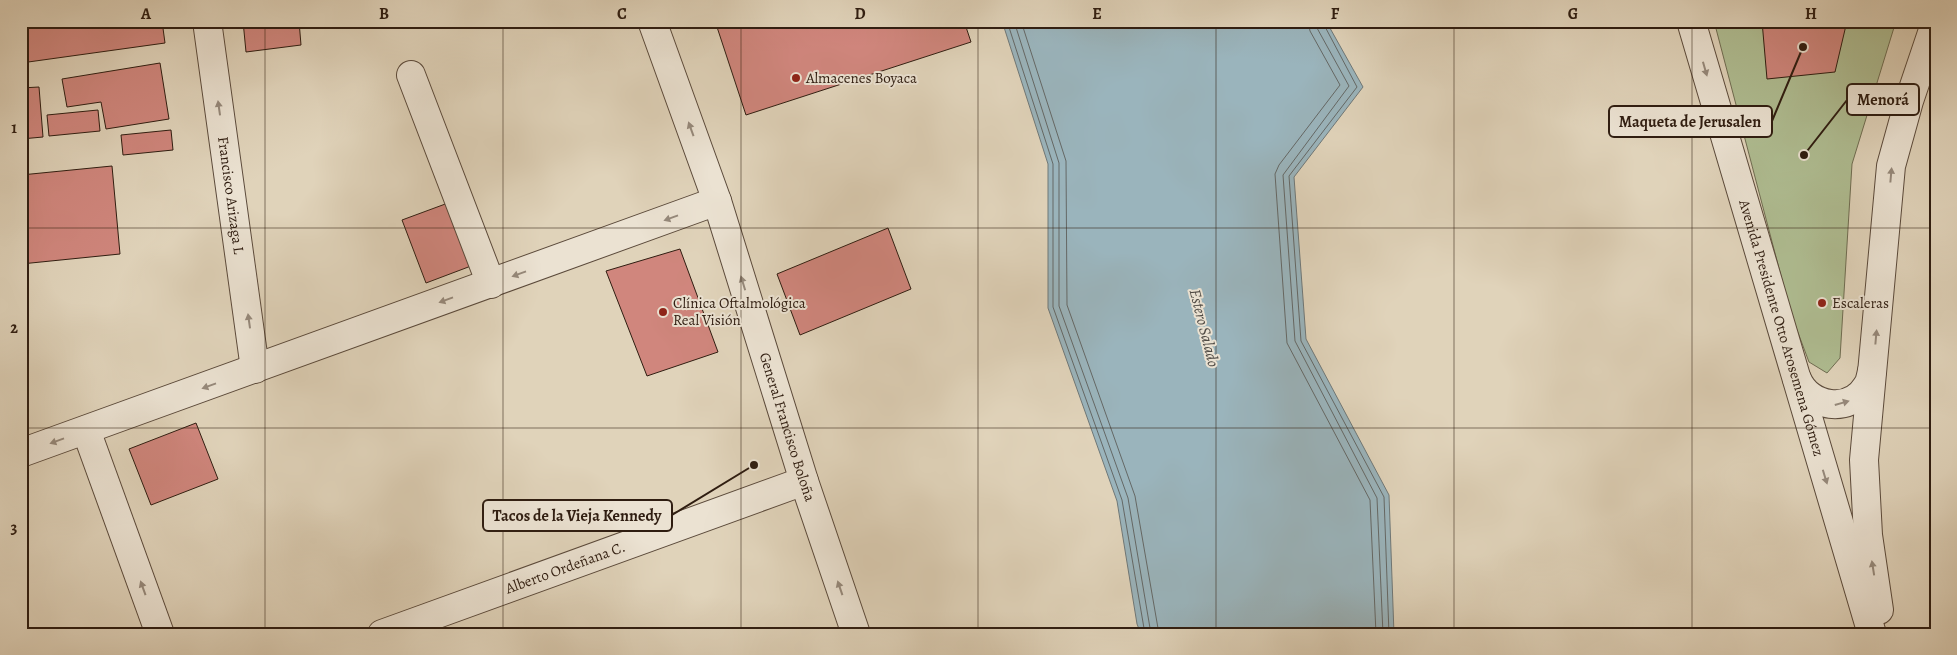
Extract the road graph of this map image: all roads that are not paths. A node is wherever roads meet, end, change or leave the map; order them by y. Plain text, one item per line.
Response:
1 (207, 21) edge
2 (652, 21) edge
3 (1691, 21) edge
4 (1936, 21) edge
5 (411, 75) dead end
6 (717, 201) junction
7 (492, 284) junction
8 (1874, 367) junction
9 (255, 369) junction
10 (1794, 371) junction
11 (86, 430) junction
12 (21, 453) edge
13 (804, 481) junction
14 (160, 634) edge
15 (382, 634) edge
16 (856, 634) edge
17 (1872, 634) edge
18 (1883, 634) edge

9 -> 1 street, Francisco Arizaga L
6 -> 2 street, General Francisco Boloña
3 -> 10 street, Avenida Presidente Otto Arosemena Gómez
8 -> 4 street
5 - 7 street
6 -> 7 street
13 -> 6 street, General Francisco Boloña
7 -> 9 street
10 -> 8 street
18 -> 8 street
9 -> 11 street
10 -> 17 street, Avenida Presidente Otto Arosemena Gómez
11 -> 12 street
14 -> 11 street
13 - 15 street, Alberto Ordeñana C.
16 -> 13 street, General Francisco Boloña

